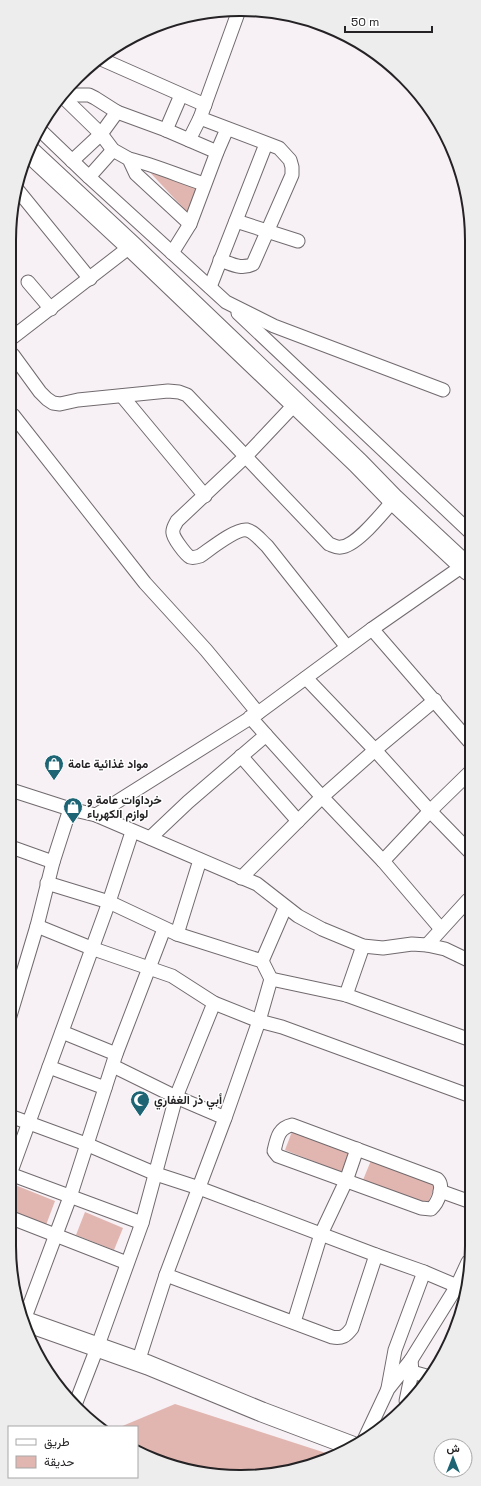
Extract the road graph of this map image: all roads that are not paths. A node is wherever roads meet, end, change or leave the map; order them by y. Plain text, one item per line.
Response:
1 (237, 16) edge
2 (105, 61) edge
3 (181, 95) junction
4 (69, 96) edge
5 (67, 99) edge
6 (205, 105) junction
7 (117, 112) junction
8 (200, 118) junction
9 (227, 128) junction
10 (166, 130) junction
11 (43, 133) edge
12 (101, 134) junction
13 (189, 140) junction
14 (266, 144) junction
15 (113, 150) junction
16 (217, 152) junction
17 (33, 155) edge
18 (129, 158) junction
19 (72, 161) junction
20 (89, 177) junction
21 (204, 184) junction
22 (21, 194) edge
23 (236, 222) junction
24 (190, 224) junction
25 (267, 231) junction
26 (298, 241) dead end
27 (131, 246) junction
28 (172, 253) junction
29 (220, 260) junction
30 (90, 279) junction
31 (28, 282) dead end
32 (210, 286) junction
33 (226, 302) junction
34 (51, 309) junction
35 (16, 335) edge
36 (16, 359) edge
37 (443, 390) dead end
38 (122, 396) junction
39 (296, 403) junction
40 (16, 419) edge
41 (246, 456) junction
42 (205, 496) junction
43 (394, 500) junction
44 (465, 528) edge
45 (465, 562) edge
46 (465, 565) edge
47 (372, 629) junction
48 (347, 647) junction
49 (306, 678) junction
50 (435, 700) junction
51 (254, 715) junction
52 (266, 735) junction
53 (465, 736) edge
54 (375, 750) junction
55 (241, 756) junction
56 (465, 777) edge
57 (16, 792) edge
58 (322, 797) junction
59 (70, 809) junction
60 (430, 811) junction
61 (96, 815) junction
62 (298, 821) junction
63 (132, 832) junction
64 (150, 838) junction
65 (16, 849) edge
66 (465, 849) edge
67 (200, 860) junction
68 (383, 861) junction
69 (53, 862) junction
70 (241, 878) junction
71 (47, 883) junction
72 (109, 902) junction
73 (465, 903) edge
74 (285, 908) junction
75 (37, 926) junction
76 (441, 930) junction
77 (170, 931) junction
78 (427, 945) junction
79 (363, 946) junction
80 (91, 948) junction
81 (465, 959) edge
82 (262, 961) junction
83 (150, 968) junction
84 (271, 979) junction
85 (16, 985) edge
86 (346, 995) junction
87 (214, 1003) junction
88 (259, 1021) junction
89 (62, 1032) junction
90 (465, 1038) edge
91 (114, 1060) junction
92 (50, 1067) junction
93 (105, 1088) junction
94 (465, 1094) edge
95 (176, 1097) junction
96 (16, 1118) edge
97 (225, 1118) junction
98 (30, 1123) junction
99 (86, 1144) junction
100 (357, 1149) junction
101 (16, 1160) edge
102 (156, 1174) junction
103 (16, 1178) edge
104 (346, 1181) junction
105 (199, 1188) junction
106 (440, 1191) junction
107 (70, 1197) junction
108 (465, 1199) edge
109 (16, 1220) edge
110 (142, 1223) junction
111 (321, 1234) junction
112 (55, 1235) junction
113 (376, 1255) junction
114 (127, 1263) junction
115 (424, 1272) junction
116 (463, 1272) edge
117 (166, 1275) junction
118 (457, 1286) junction
119 (27, 1313) edge
120 (30, 1322) edge
121 (294, 1322) junction
122 (97, 1348) junction
123 (138, 1362) junction
124 (411, 1366) junction
125 (424, 1374) edge
126 (388, 1389) junction
127 (407, 1396) edge
128 (77, 1399) edge
129 (369, 1429) edge
130 (346, 1444) edge

1 - 6 street
2 - 3 street
3 - 6 street
3 - 10 street
4 - 7 street
5 - 12 street
6 - 8 street
7 - 10 street
7 - 12 street
8 - 9 street
8 - 13 street
9 - 14 street
9 - 16 street
10 - 13 street
11 - 19 street
12 - 15 street
12 - 19 street
13 - 16 street
14 - 23 street
14 - 25 street
15 - 18 street
15 - 20 street
16 - 21 street
17 - 27 main road
18 - 21 street
18 - 24 street
19 - 20 street
20 - 28 street
21 - 24 street
22 - 30 street
23 - 25 street
23 - 29 street
24 - 28 street
25 - 26 street
25 - 29 street
27 - 30 street
27 - 39 main road
28 - 32 street
29 - 32 street
30 - 34 street
31 - 34 street
32 - 33 street
33 - 37 street
33 - 44 street
34 - 35 street
36 - 38 street
38 - 41 street
38 - 42 street
39 - 41 street
39 - 43 main road
40 - 51 street
41 - 42 street
41 - 43 street
42 - 48 street
43 - 45 main road
46 - 47 street
47 - 48 street
47 - 50 street
48 - 49 street
49 - 51 street
49 - 54 street
50 - 53 street
50 - 54 street
51 - 52 street
51 - 61 street
52 - 55 street
52 - 58 street
54 - 58 street
54 - 60 street
55 - 62 street
55 - 64 street
56 - 60 street
57 - 59 street
58 - 62 street
58 - 68 street
59 - 61 street
59 - 69 street
60 - 66 street
60 - 68 street
61 - 63 street
62 - 70 street
63 - 64 street
63 - 72 street
64 - 67 street
65 - 69 street
67 - 70 street
67 - 77 street
68 - 76 street
69 - 71 street
70 - 74 street
71 - 72 street
71 - 75 street
72 - 77 street
72 - 80 street
73 - 76 street
74 - 79 street
74 - 82 street
75 - 80 street
75 - 85 street
76 - 78 street
77 - 82 street
77 - 83 street
78 - 79 street
78 - 81 street
79 - 86 street
80 - 83 street
80 - 89 street
82 - 84 street
83 - 87 street
83 - 91 street
84 - 86 street
84 - 88 street
86 - 90 street
87 - 88 street
87 - 95 street
88 - 94 street
88 - 97 street
89 - 91 street
89 - 92 street
91 - 93 street
91 - 95 street
92 - 93 street
92 - 98 street
93 - 99 street
95 - 97 street
95 - 102 street
96 - 98 street
97 - 105 street
98 - 99 street
98 - 101 street
99 - 102 street
99 - 107 street
100 - 104 street
100 - 104 street
100 - 106 street
102 - 105 street
102 - 110 street
103 - 107 street
104 - 106 street
104 - 111 street
105 - 111 street
105 - 117 street
106 - 108 street
107 - 110 street
107 - 112 street
109 - 112 street
110 - 114 street
111 - 113 street
111 - 121 street
112 - 114 street
112 - 119 street
113 - 115 street
113 - 121 street
114 - 122 street
115 - 118 street
115 - 126 street
116 - 118 street
117 - 121 street
117 - 123 street
118 - 124 street
120 - 122 main road
122 - 123 main road
122 - 128 street
123 - 130 main road
124 - 125 street
124 - 126 street
124 - 127 street
126 - 129 street

